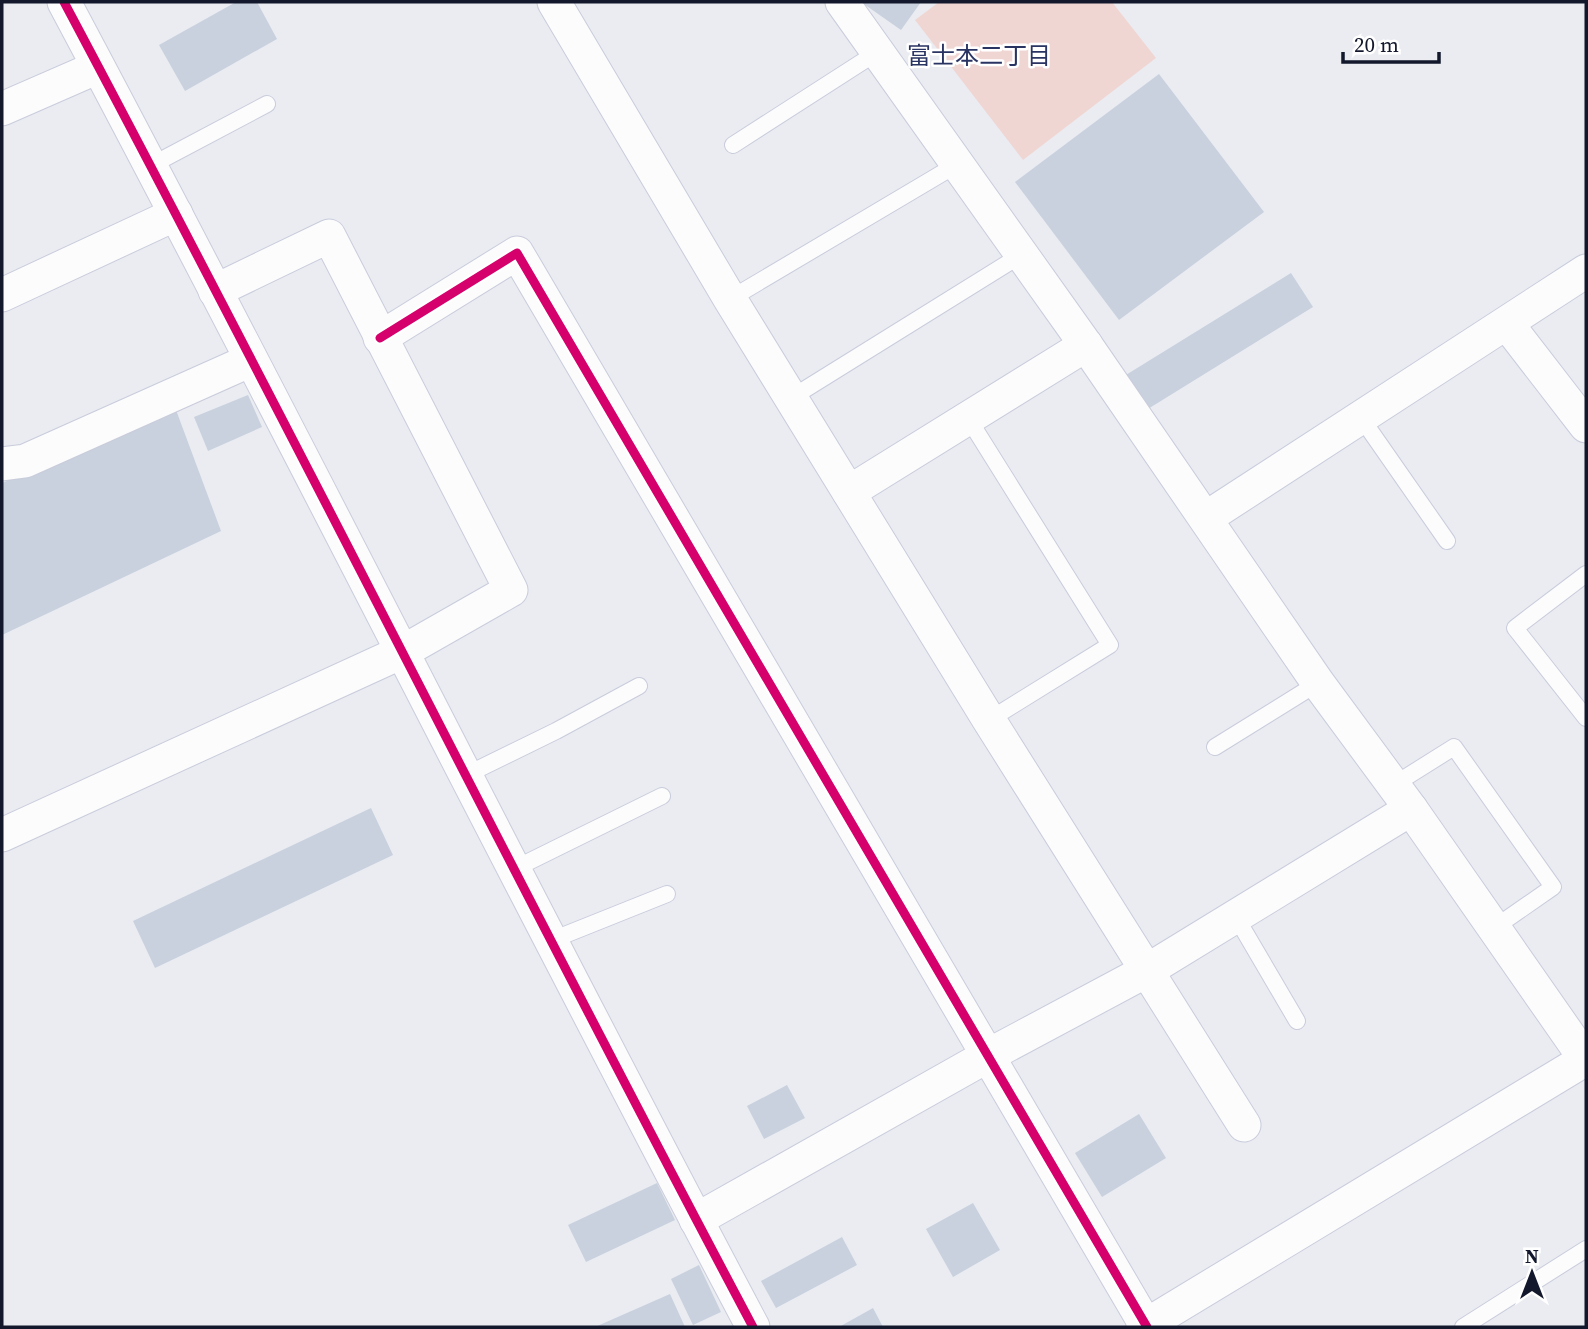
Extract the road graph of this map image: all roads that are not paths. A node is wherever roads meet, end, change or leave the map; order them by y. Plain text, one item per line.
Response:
1 (64, 2) edge
2 (554, 2) edge
3 (842, 2) edge
4 (876, 53) junction
5 (98, 67) junction
6 (267, 104) dead end
7 (2, 108) edge
8 (733, 145) dead end
9 (956, 165) junction
10 (150, 166) junction
11 (177, 214) junction
12 (1021, 255) junction
13 (1586, 271) edge
14 (215, 291) junction
15 (2, 295) edge
16 (730, 299) junction
17 (1508, 325) junction
18 (380, 338) junction
19 (1086, 345) junction
20 (251, 360) junction
21 (791, 398) junction
22 (968, 418) junction
23 (1362, 419) junction
24 (1586, 426) edge
25 (2, 464) edge
26 (849, 492) junction
27 (1206, 518) junction
28 (1447, 541) dead end
29 (1586, 574) edge
30 (404, 651) junction
31 (1318, 683) junction
32 (639, 686) dead end
33 (1584, 712) edge
34 (989, 720) junction
35 (1215, 747) dead end
36 (464, 776) junction
37 (662, 796) dead end
38 (1401, 797) junction
39 (2, 835) edge
40 (512, 870) junction
41 (667, 894) dead end
42 (1236, 917) junction
43 (1494, 928) junction
44 (552, 940) junction
45 (1148, 970) junction
46 (1297, 1021) dead end
47 (989, 1055) junction
48 (1586, 1059) edge
49 (1244, 1125) dead end
50 (696, 1220) junction
51 (1586, 1249) edge
52 (753, 1327) edge
53 (1145, 1327) edge
54 (1463, 1327) edge

1 - 5 street
2 - 16 street
3 - 4 street
4 - 8 lane
4 - 9 street
5 - 7 street
5 - 10 street
6 - 10 lane
9 - 12 street
9 - 16 lane
10 - 11 street
11 - 14 street
11 - 15 street
12 - 19 street
12 - 21 lane
13 - 17 street
14 - 18 street
14 - 20 street
16 - 21 street
17 - 23 street
17 - 24 street
18 - 30 street
18 - 47 street
19 - 22 street
19 - 27 street
20 - 25 street
20 - 30 street
21 - 26 street
22 - 26 street
22 - 34 lane
23 - 27 street
23 - 28 lane
26 - 34 street
27 - 31 street
29 - 33 lane
30 - 36 street
30 - 39 street
31 - 35 lane
31 - 38 street
32 - 36 lane
34 - 45 street
36 - 40 street
37 - 40 lane
38 - 42 street
38 - 43 street
38 - 43 lane
40 - 44 street
41 - 44 lane
42 - 45 street
42 - 46 lane
43 - 48 street
44 - 50 street
45 - 47 street
45 - 49 street
47 - 50 street
47 - 53 street
48 - 53 street
50 - 52 street
51 - 54 lane

